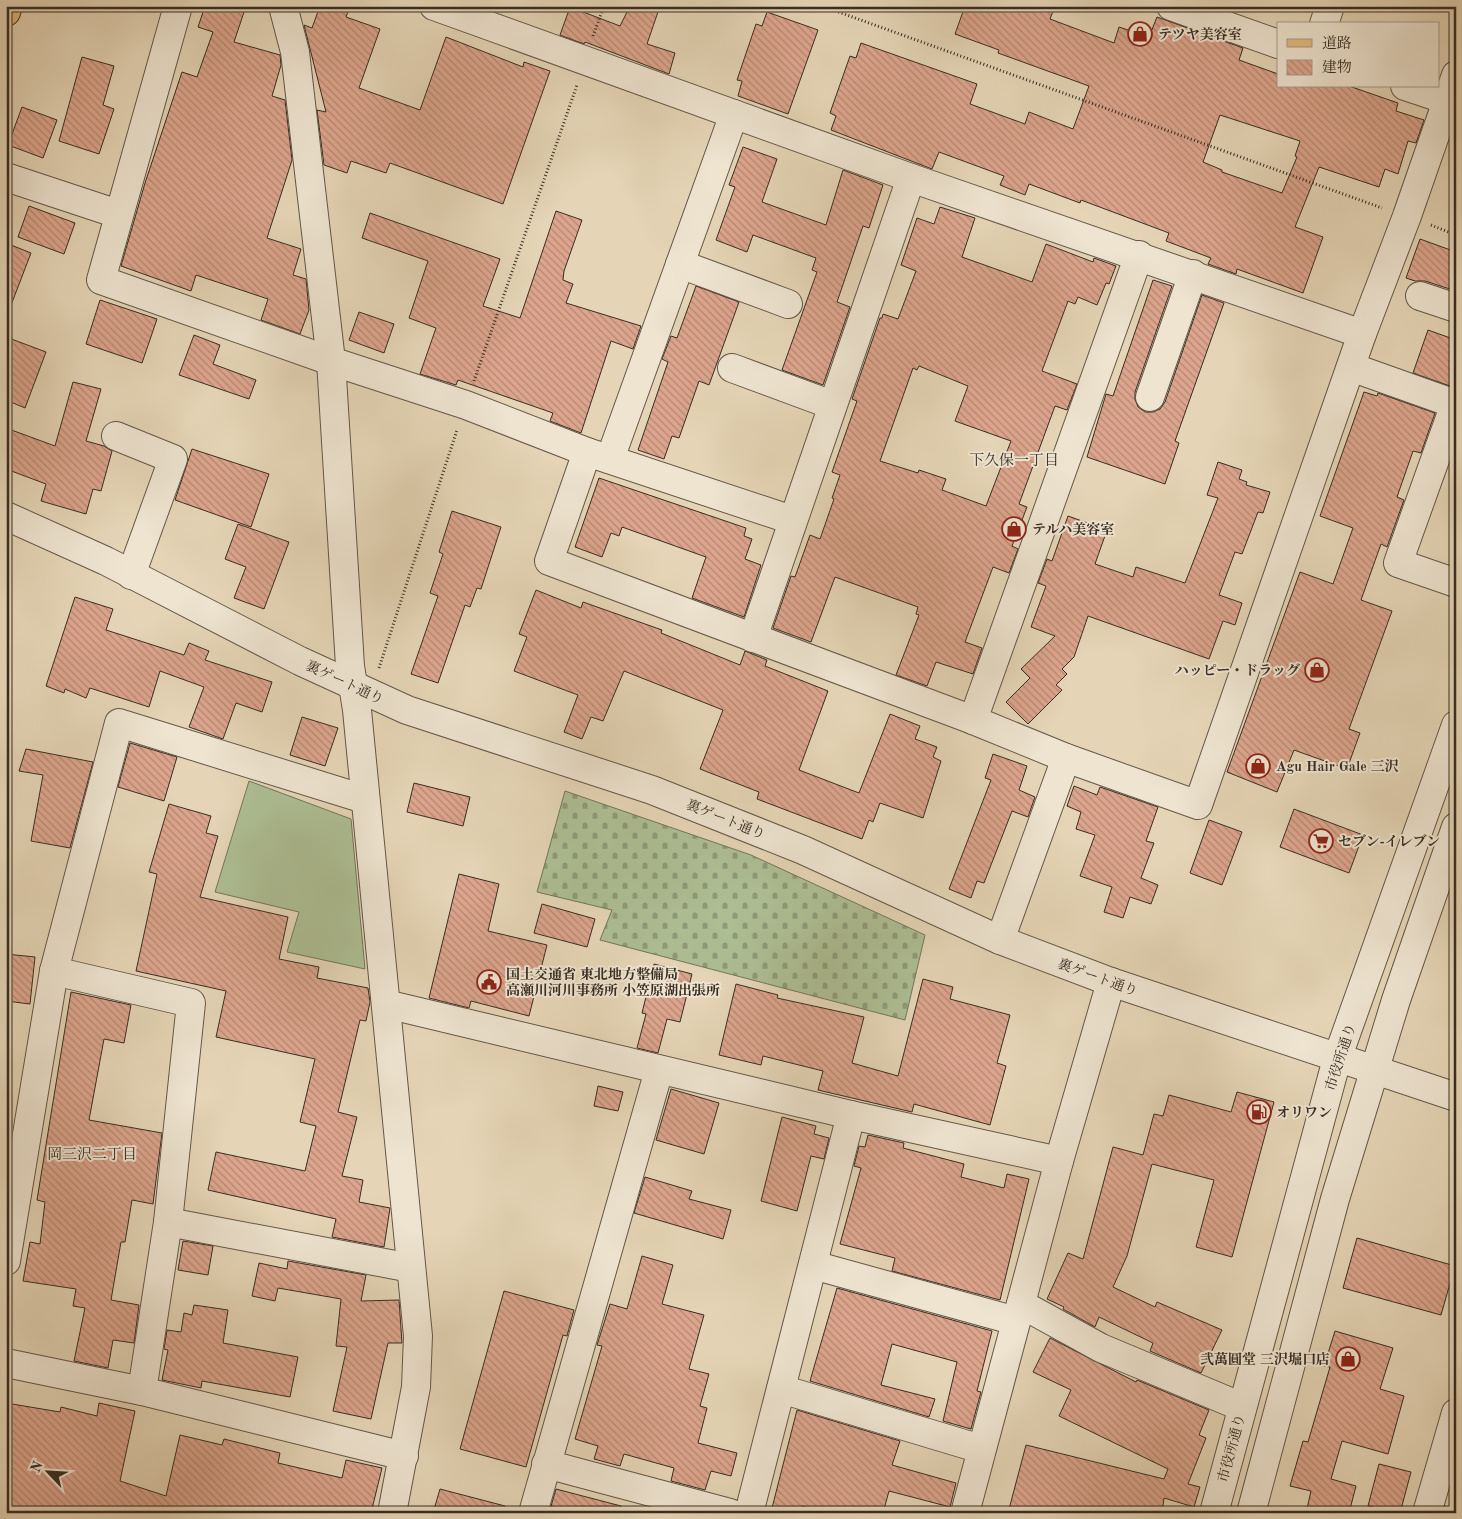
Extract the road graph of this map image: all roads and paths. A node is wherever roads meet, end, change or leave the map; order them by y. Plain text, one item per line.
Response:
1 (8, 6) edge
2 (178, 6) edge
3 (283, 6) edge
4 (604, 6) edge
5 (822, 6) edge
6 (1171, 6) edge
7 (1330, 6) edge
8 (448, 8) edge
9 (6, 12) edge
10 (1226, 16) edge
11 (1325, 22) edge
12 (1277, 43) edge
13 (585, 60) junction
14 (1451, 88) edge
15 (734, 114) junction
16 (6, 176) edge
17 (911, 178) junction
18 (118, 214) junction
19 (1407, 216) junction
20 (1139, 255) junction
21 (680, 264) junction
22 (1193, 274) junction
23 (1420, 296) dead end
24 (788, 304) dead end
25 (1456, 308) edge
26 (1362, 334) junction
27 (330, 361) junction
28 (1351, 367) junction
29 (732, 368) dead end
30 (1150, 397) dead end
31 (466, 404) junction
32 (832, 405) junction
33 (116, 436) dead end
34 (598, 456) junction
35 (6, 516) edge
36 (792, 520) junction
37 (131, 574) junction
38 (1456, 583) edge
39 (753, 638) junction
40 (365, 682) junction
41 (973, 720) junction
42 (1456, 725) edge
43 (1066, 758) junction
44 (364, 799) junction
45 (1456, 827) edge
46 (1000, 940) junction
47 (54, 971) junction
48 (1111, 982) junction
49 (386, 1004) junction
50 (1338, 1060) junction
51 (659, 1070) junction
52 (1374, 1070) junction
53 (1456, 1098) edge
54 (851, 1115) junction
55 (1058, 1161) junction
56 (168, 1222) junction
57 (6, 1261) edge
58 (813, 1265) junction
59 (411, 1268) junction
60 (1018, 1313) junction
61 (6, 1363) edge
62 (780, 1389) junction
63 (142, 1391) junction
64 (1242, 1407) junction
65 (1456, 1413) edge
66 (981, 1449) junction
67 (404, 1456) junction
68 (546, 1464) junction
69 (1448, 1468) edge
70 (392, 1513) edge
71 (533, 1513) edge
72 (730, 1513) edge
73 (750, 1513) edge
74 (965, 1513) edge
75 (1214, 1513) edge
76 (1251, 1513) edge
77 (1427, 1513) edge

1 - 9 main road
2 - 18 street
3 - 27 street
4 - 13 path
5 - 19 path
6 - 10 street
7 - 11 street
8 - 13 street
10 - 12 street
13 - 15 street
13 - 31 path
14 - 19 street
15 - 17 street
15 - 21 street
16 - 18 street
17 - 20 street
17 - 32 street
18 - 27 street
19 - 26 street
20 - 22 street
20 - 41 street
21 - 24 street
21 - 34 street
22 - 26 street
22 - 30 street
23 - 25 street
26 - 28 street
27 - 31 street
27 - 40 street
28 - 38 street
28 - 43 street
29 - 32 street
31 - 34 street
31 - 40 path
32 - 36 street
33 - 37 street
34 - 36 street
34 - 39 street
35 - 37 street, 裏ゲート通り
36 - 39 street
37 - 40 street, 裏ゲート通り
39 - 41 street
40 - 44 street
40 - 46 street, 裏ゲート通り
41 - 43 street
42 - 50 street, 市役所通り
43 - 46 street
44 - 47 street
44 - 49 street
45 - 52 street
46 - 48 street, 裏ゲート通り
47 - 56 street
47 - 57 street
48 - 50 street, 裏ゲート通り
48 - 55 street
49 - 51 street
49 - 59 street
50 - 52 street, 裏ゲート通り
50 - 64 street, 市役所通り
51 - 54 street
51 - 68 street
52 - 53 street, 裏ゲート通り
52 - 76 street
54 - 55 street
54 - 58 street
55 - 60 street
56 - 59 street
56 - 63 street
58 - 60 street
58 - 62 street
59 - 67 street
60 - 64 street
60 - 66 street
61 - 63 street
62 - 66 street
62 - 73 street
63 - 67 street
64 - 75 street, 市役所通り
65 - 69 street
66 - 74 street
67 - 70 street
68 - 71 street
68 - 72 street
69 - 77 street

